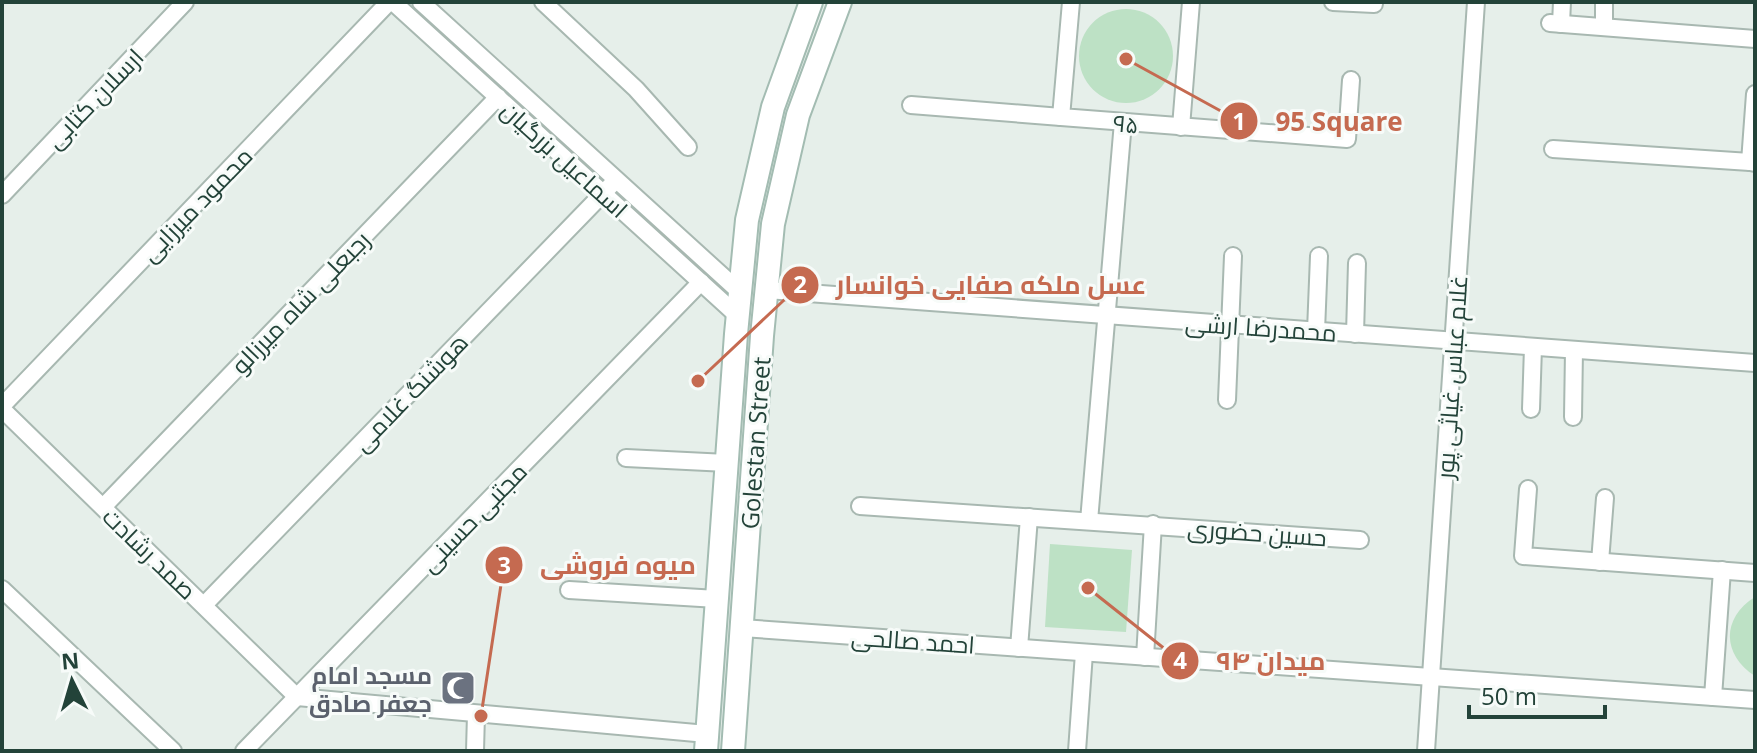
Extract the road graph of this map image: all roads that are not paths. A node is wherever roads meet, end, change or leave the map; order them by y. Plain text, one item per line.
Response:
1 (185, 2) edge
2 (391, 2) edge
3 (421, 2) edge
4 (543, 2) edge
5 (811, 2) edge
6 (840, 2) edge
7 (1071, 2) edge
8 (1191, 2) edge
9 (1333, 2) edge
10 (1476, 2) edge
11 (1562, 2) edge
12 (1604, 2) edge
13 (1374, 4) edge
14 (1604, 27) junction
15 (1755, 39) edge
16 (1351, 80) dead end
17 (1755, 94) edge
18 (498, 97) junction
19 (911, 105) dead end
20 (1061, 117) junction
21 (1123, 122) junction
22 (1181, 127) junction
23 (688, 147) dead end
24 (1553, 149) dead end
25 (1753, 163) edge
26 (616, 180) junction
27 (603, 193) junction
28 (2, 195) edge
29 (1233, 256) dead end
30 (1319, 256) dead end
31 (1357, 263) dead end
32 (701, 282) junction
33 (767, 290) junction
34 (740, 292) junction
35 (738, 316) junction
36 (1106, 316) junction
37 (1228, 325) junction
38 (1316, 331) junction
39 (1355, 334) junction
40 (1453, 341) junction
41 (1533, 347) junction
42 (1574, 350) junction
43 (1755, 363) edge
44 (1227, 400) dead end
45 (2, 407) edge
46 (1531, 409) dead end
47 (1573, 417) dead end
48 (626, 458) dead end
49 (727, 463) junction
50 (1528, 489) dead end
51 (1605, 498) dead end
52 (860, 506) dead end
53 (103, 507) junction
54 (1029, 517) junction
55 (1089, 521) junction
56 (1153, 524) junction
57 (1360, 540) dead end
58 (1600, 562) junction
59 (1722, 570) junction
60 (1755, 573) edge
61 (2, 589) edge
62 (569, 590) dead end
63 (717, 599) junction
64 (204, 605) junction
65 (742, 628) junction
66 (1019, 648) junction
67 (1084, 653) junction
68 (1145, 657) junction
69 (1431, 677) junction
70 (297, 697) junction
71 (1713, 697) junction
72 (1755, 700) edge
73 (476, 714) junction
74 (707, 743) edge
75 (248, 749) edge
76 (173, 751) edge
77 (475, 751) edge
78 (733, 751) edge
79 (1077, 751) edge
80 (1426, 751) edge

1 - 28 street, ارسلان کتابی
2 - 18 street, اسماعیل بزرگیان
2 - 45 street, محمود میرزایی
3 - 26 street, اسماعیل بزرگیان
4 - 23 street
5 - 34 main road, Golestan Street
6 - 33 main road, Golestan Street
7 - 20 street
8 - 22 street
9 - 13 street
10 - 40 street, غلام عباس غیاثی ‌پور
11 - 14 street
12 - 14 street
14 - 15 street
16 - 22 street, ۹۵
17 - 25 street
18 - 27 street, اسماعیل بزرگیان
18 - 53 street, رجبعلی شاه میرزالو
19 - 20 street, ۹۵
20 - 21 street, ۹۵
21 - 22 street, ۹۵
21 - 36 street
24 - 25 street
26 - 27 street, هوشنگ غلامی
26 - 34 street, اسماعیل بزرگیان
27 - 32 street, اسماعیل بزرگیان
27 - 64 street, هوشنگ غلامی
29 - 37 street
30 - 38 street
31 - 39 street
32 - 35 street, اسماعیل بزرگیان
32 - 70 street, مجتبی حسینی
33 - 34 main road
33 - 35 main road
33 - 36 street, محمدرضا ارشی
33 - 65 main road, Golestan Street
34 - 35 main road, Golestan Street
35 - 49 main road, Golestan Street
36 - 37 street, محمدرضا ارشی
36 - 55 street
37 - 38 street, محمدرضا ارشی
37 - 44 street
38 - 39 street, محمدرضا ارشی
39 - 40 street, محمدرضا ارشی
40 - 41 street, محمدرضا ارشی
40 - 69 street, غلام عباس غیاثی ‌پور
41 - 42 street, محمدرضا ارشی
41 - 46 street
42 - 43 street, محمدرضا ارشی
42 - 47 street
45 - 53 street, صمد رشادت
48 - 49 street
49 - 63 main road, Golestan Street
50 - 58 street
51 - 58 street
52 - 54 street, حسین حضوری
53 - 64 street, صمد رشادت
54 - 55 street, حسین حضوری
54 - 66 street
55 - 56 street, حسین حضوری
56 - 57 street, حسین حضوری
56 - 68 street
58 - 59 street
59 - 60 street
59 - 71 street
61 - 76 street
62 - 63 street
63 - 74 main road, Golestan Street
64 - 70 street, صمد رشادت
65 - 66 street, احمد صالحی
65 - 78 main road, Golestan Street
66 - 67 street, احمد صالحی
67 - 68 street, احمد صالحی
67 - 79 street
68 - 69 street, احمد صالحی
69 - 71 street, احمد صالحی
69 - 80 street, غلام عباس غیاثی ‌پور
70 - 73 street
70 - 75 street, مجتبی حسینی
71 - 72 street, احمد صالحی
73 - 74 street
73 - 77 street

